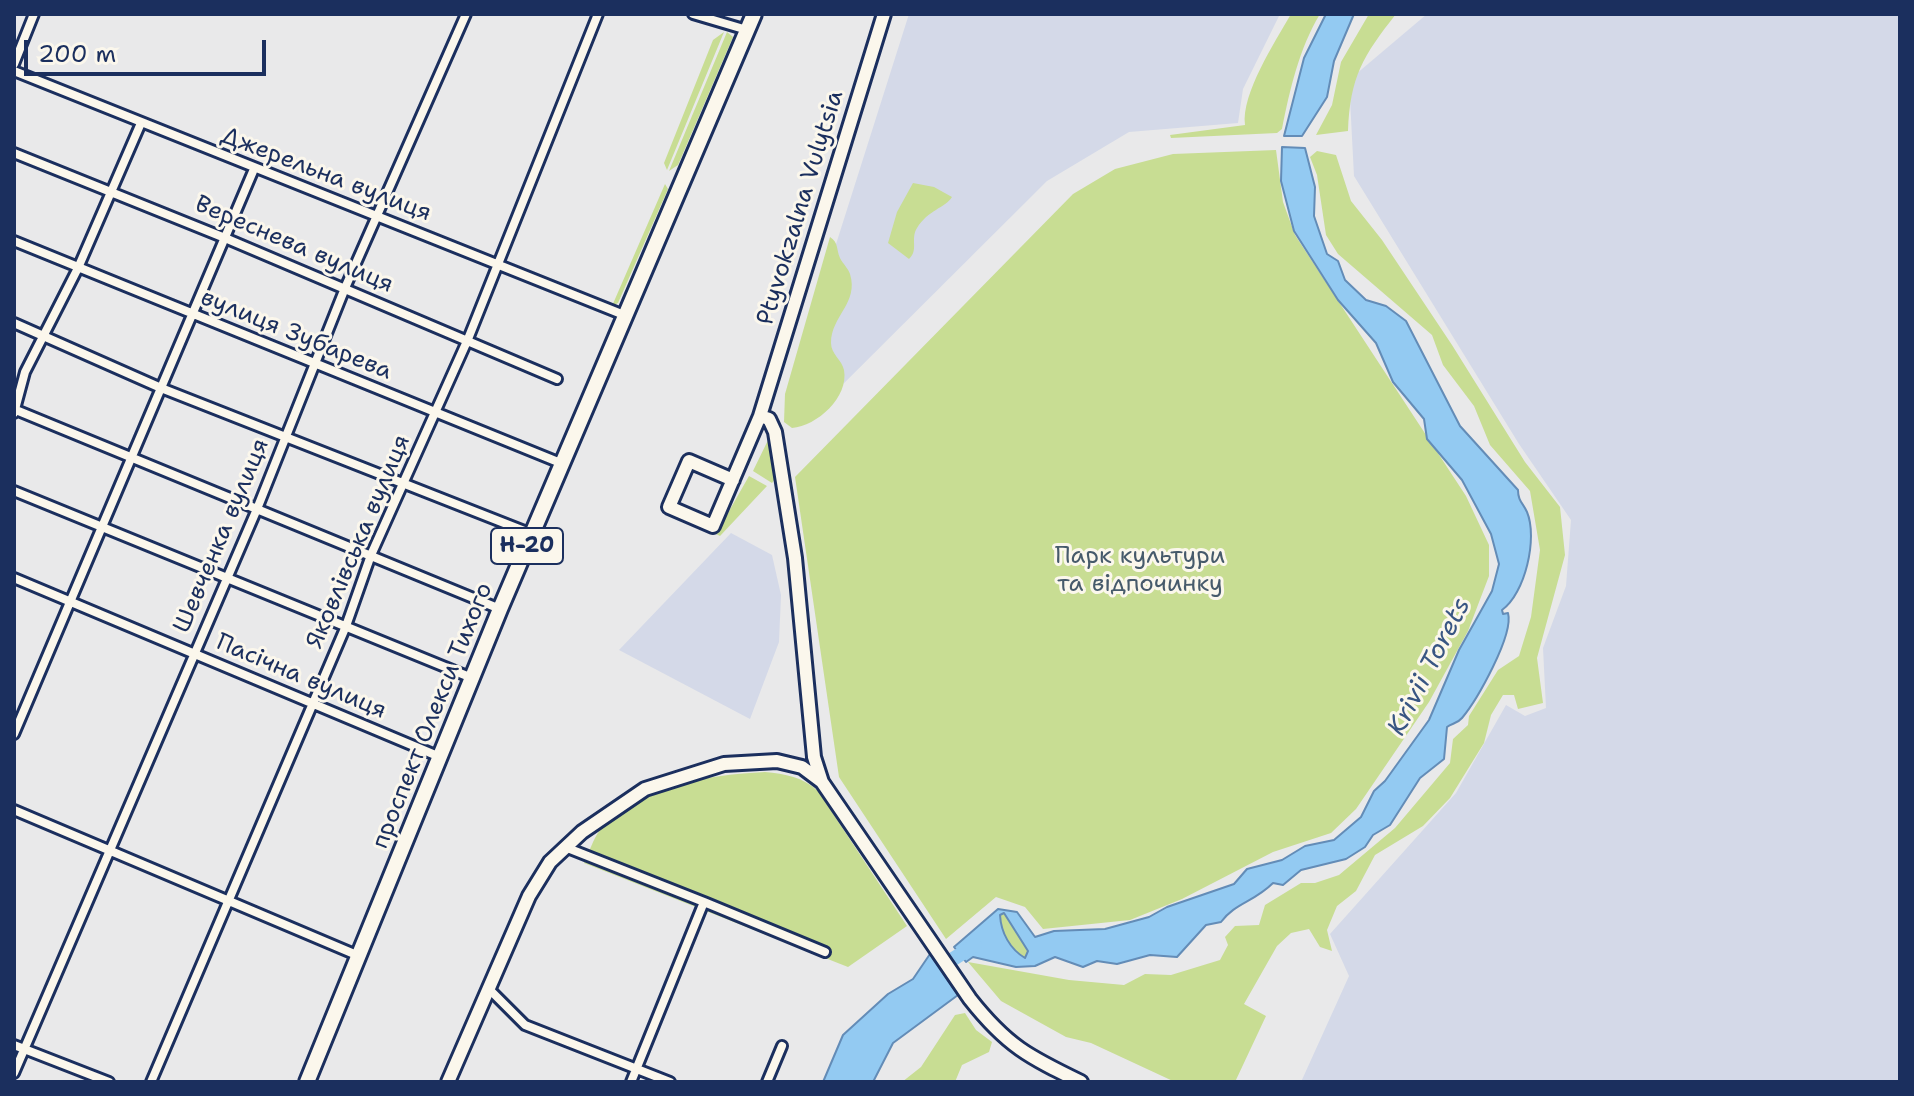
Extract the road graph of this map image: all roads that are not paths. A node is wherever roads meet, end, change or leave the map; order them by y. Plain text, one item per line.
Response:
1 (34, 14) edge
2 (466, 14) edge
3 (598, 14) edge
4 (693, 14) edge
5 (754, 14) edge
6 (884, 14) edge
7 (747, 30) junction
8 (14, 64) edge
9 (14, 71) edge
10 (141, 123) junction
11 (14, 153) edge
12 (254, 169) junction
13 (111, 192) junction
14 (376, 217) junction
15 (225, 238) junction
16 (14, 241) edge
17 (497, 262) junction
18 (78, 268) junction
19 (345, 288) junction
20 (192, 315) junction
21 (624, 315) junction
22 (14, 323) edge
23 (42, 335) junction
24 (468, 339) junction
25 (314, 364) junction
26 (557, 379) dead end
27 (161, 388) junction
28 (15, 412) edge
29 (435, 412) junction
30 (760, 416) junction
31 (285, 434) junction
32 (132, 457) junction
33 (563, 464) junction
34 (733, 480) junction
35 (405, 485) junction
36 (14, 491) edge
37 (257, 509) junction
38 (102, 527) junction
39 (532, 534) junction
40 (371, 555) junction
41 (227, 577) junction
42 (14, 578) edge
43 (70, 602) junction
44 (500, 609) junction
45 (346, 626) junction
46 (194, 654) junction
47 (472, 678) junction
48 (313, 704) junction
49 (14, 734) edge
50 (440, 757) junction
51 (822, 782) junction
52 (14, 810) edge
53 (564, 846) junction
54 (109, 851) junction
55 (227, 901) junction
56 (704, 902) junction
57 (825, 952) dead end
58 (359, 956) junction
59 (488, 988) junction
60 (14, 1045) edge
61 (782, 1046) dead end
62 (23, 1050) junction
63 (636, 1069) junction
64 (14, 1073) edge
65 (109, 1082) edge
66 (151, 1082) edge
67 (307, 1082) edge
68 (448, 1082) edge
69 (631, 1082) edge
70 (670, 1082) edge
71 (767, 1082) edge
72 (1081, 1082) edge

1 - 8 street
2 - 14 street, Шевченка вулиця
3 - 17 street, Яковлівська вулиця
4 - 7 street
5 - 7 main road, проспект Олекси Тихого / Н-20
6 - 30 street, Ptyvokzalna Vulytsia
7 - 21 main road, проспект Олекси Тихого / Н-20
9 - 10 street, Джерельна вулиця
10 - 12 street, Джерельна вулиця
10 - 13 street
11 - 13 street, Вереснева вулиця
12 - 14 street, Джерельна вулиця
12 - 15 street
13 - 15 street, Вереснева вулиця
13 - 18 street
14 - 17 street, Джерельна вулиця
14 - 19 street, Шевченка вулиця
15 - 19 street, Вереснева вулиця
15 - 20 street
16 - 18 street, вулиця Зубарева
17 - 21 street, Джерельна вулиця
17 - 24 street, Яковлівська вулиця
18 - 20 street, вулиця Зубарева
18 - 23 street
19 - 24 street, Вереснева вулиця
19 - 25 street, Шевченка вулиця
20 - 25 street, вулиця Зубарева
20 - 27 street
21 - 33 main road, проспект Олекси Тихого / Н-20
22 - 23 street
23 - 27 street
23 - 28 street
24 - 26 street, Вереснева вулиця
24 - 29 street, Яковлівська вулиця
25 - 29 street, вулиця Зубарева
25 - 31 street, Шевченка вулиця
27 - 31 street
27 - 32 street
28 - 32 street
29 - 33 street, вулиця Зубарева
29 - 35 street, Яковлівська вулиця
30 - 34 street, Ptyvokzalna Vulytsia
30 - 51 street
31 - 35 street
31 - 37 street, Шевченка вулиця
32 - 37 street
32 - 38 street
33 - 39 main road, проспект Олекси Тихого / Н-20
34 - 34 street, Ptyvokzalna Vulytsia
35 - 39 street
35 - 40 street, Яковлівська вулиця
36 - 38 street
37 - 40 street
37 - 41 street, Шевченка вулиця
38 - 41 street
38 - 43 street
39 - 44 main road, проспект Олекси Тихого / Н-20
40 - 44 street
40 - 45 street, Яковлівська вулиця
41 - 45 street
41 - 46 street, Шевченка вулиця
42 - 43 street, Пасічна вулиця
43 - 46 street, Пасічна вулиця
43 - 49 street
44 - 47 main road, проспект Олекси Тихого / Н-20
45 - 47 street
45 - 48 street, Яковлівська вулиця
46 - 48 street, Пасічна вулиця
46 - 54 street, Шевченка вулиця
47 - 50 main road, проспект Олекси Тихого / Н-20
48 - 50 street, Пасічна вулиця
48 - 55 street, Яковлівська вулиця
50 - 58 main road, проспект Олекси Тихого / Н-20
51 - 53 street
51 - 72 street
52 - 54 street
53 - 56 street
53 - 59 street
54 - 55 street
54 - 62 street, Шевченка вулиця
55 - 58 street
55 - 66 street, Яковлівська вулиця
56 - 57 street
56 - 63 street
58 - 67 main road, проспект Олекси Тихого / Н-20
59 - 63 street
59 - 68 street
60 - 62 street
61 - 71 street
62 - 64 street, Шевченка вулиця
62 - 65 street
63 - 69 street
63 - 70 street

